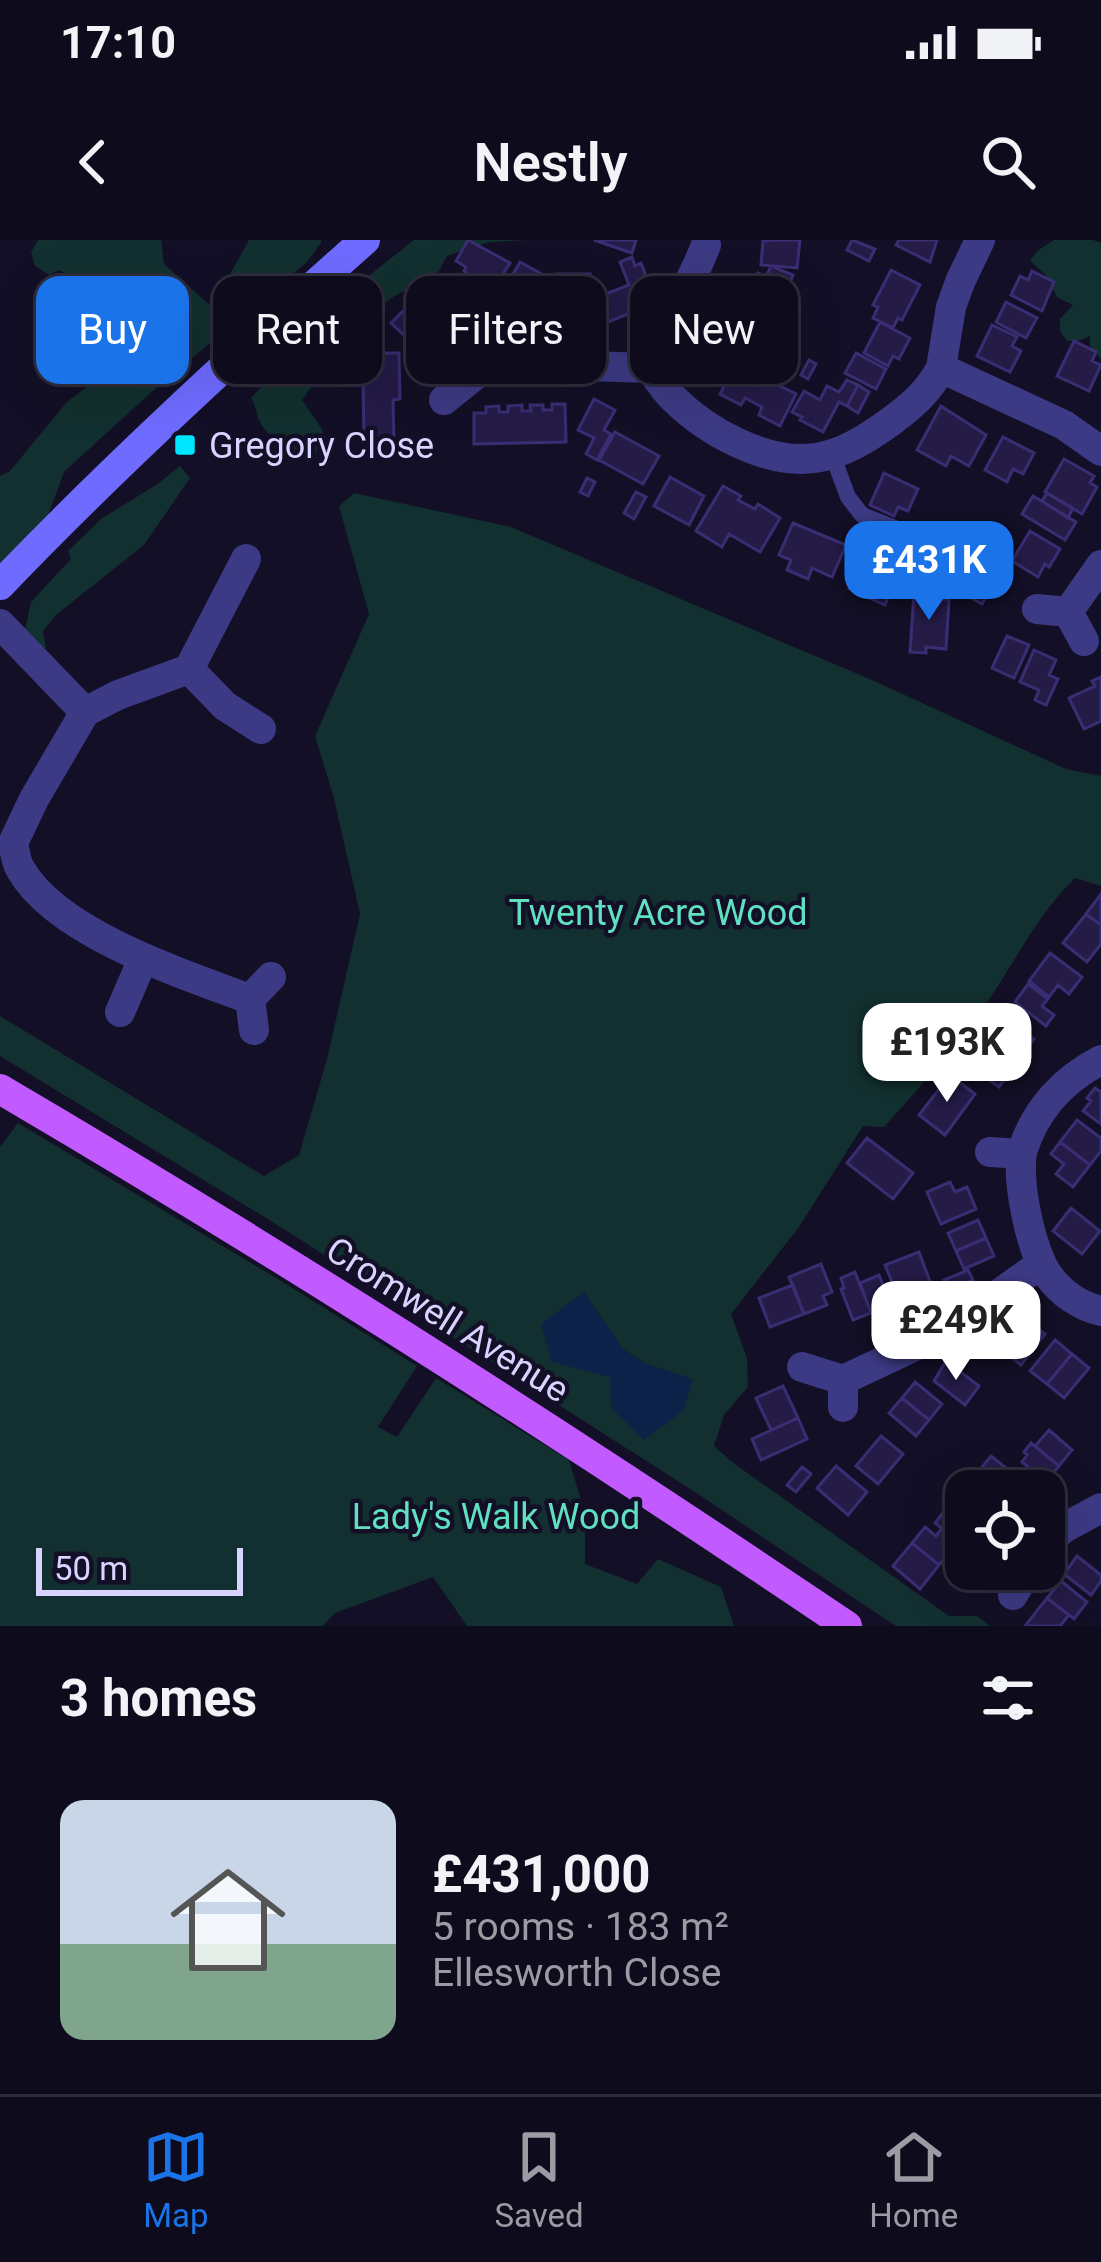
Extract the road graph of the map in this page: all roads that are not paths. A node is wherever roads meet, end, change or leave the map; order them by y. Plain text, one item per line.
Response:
1 (365, 240) edge
2 (980, 240) edge
3 (710, 242) edge
4 (694, 276) edge
5 (941, 368) junction
6 (463, 384) edge
7 (662, 384) edge
8 (443, 400) dead end
9 (1101, 451) edge
10 (832, 454) junction
11 (900, 530) dead end
12 (246, 559) dead end
13 (1101, 565) edge
14 (0, 585) edge
15 (1037, 608) dead end
16 (1068, 612) junction
17 (0, 624) edge
18 (1084, 640) dead end
19 (189, 669) junction
20 (86, 712) junction
21 (262, 729) dead end
22 (142, 959) junction
23 (258, 1002) dead end
24 (120, 1012) dead end
25 (1101, 1060) edge
26 (0, 1089) edge
27 (990, 1152) dead end
28 (1022, 1154) junction
29 (1041, 1264) junction
30 (1101, 1311) edge
31 (802, 1367) dead end
32 (1101, 1508) edge
33 (1065, 1527) edge
34 (847, 1626) edge

1 - 14 street
2 - 5 street
3 - 4 street
5 - 9 street
5 - 10 street
6 - 8 street
7 - 10 street
10 - 11 lane
12 - 19 street
13 - 16 street
15 - 16 street
16 - 18 street
17 - 20 street
19 - 20 street
19 - 21 street
20 - 22 street
22 - 23 street
22 - 24 street
25 - 28 street
26 - 34 main road, Cromwell Avenue
27 - 28 street
28 - 29 street
29 - 30 street
29 - 31 street
32 - 33 street

